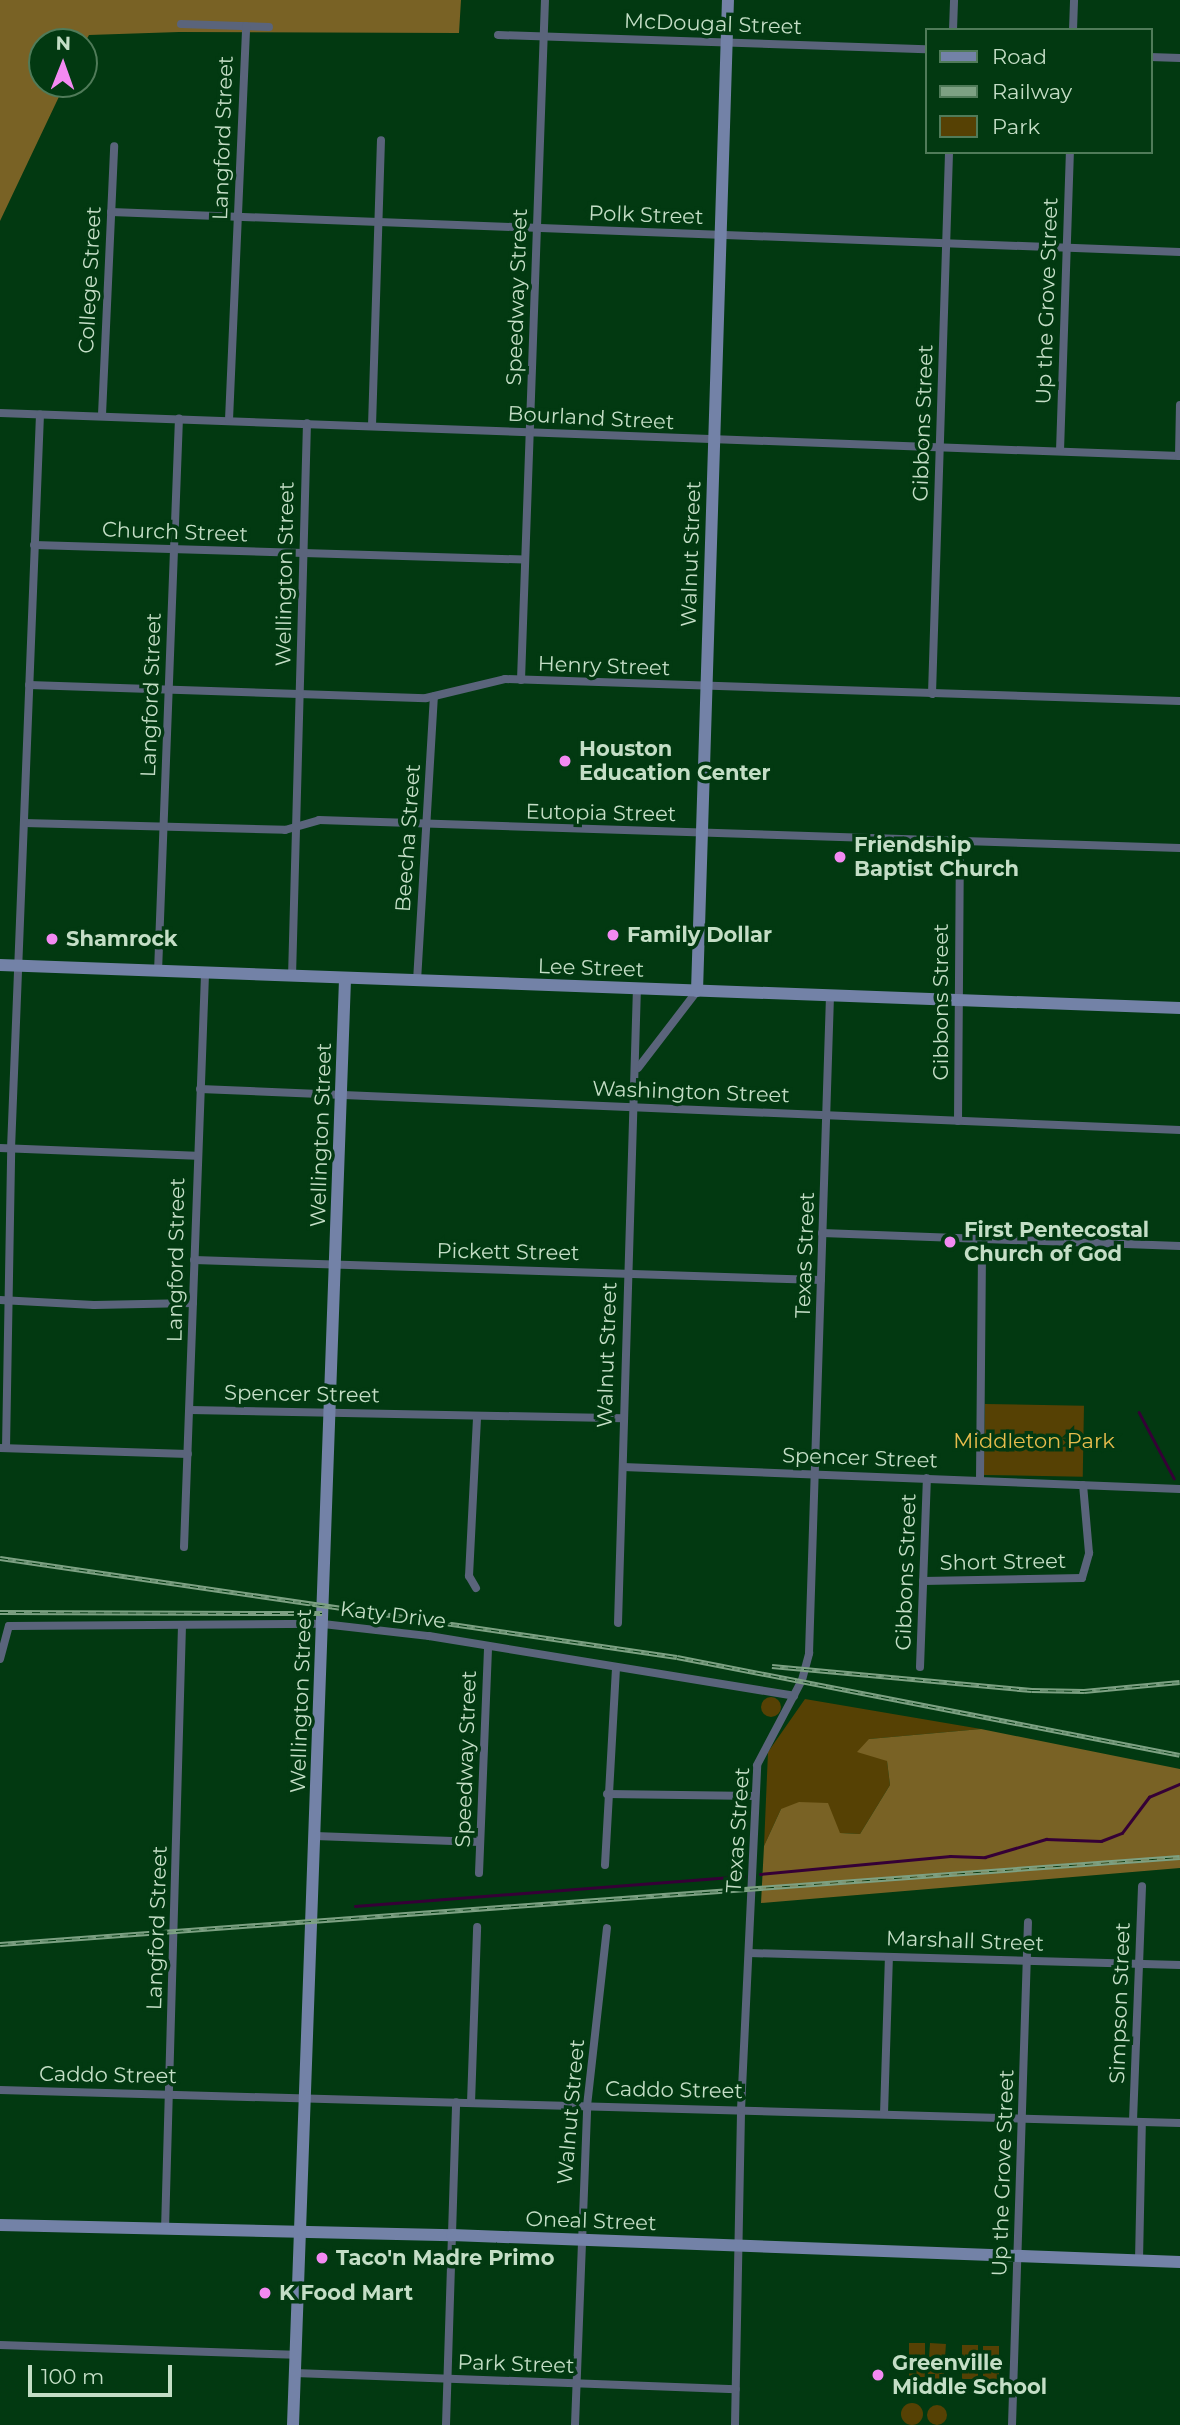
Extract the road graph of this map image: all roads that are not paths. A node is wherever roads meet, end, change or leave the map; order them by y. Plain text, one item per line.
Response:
1 (545, 0) edge
2 (728, 0) edge
3 (954, 0) edge
4 (1074, 0) edge
5 (181, 24) dead end
6 (246, 26) junction
7 (269, 27) dead end
8 (953, 28) edge
9 (1073, 28) edge
10 (498, 34) dead end
11 (543, 36) junction
12 (727, 42) junction
13 (925, 49) edge
14 (1152, 57) edge
15 (1180, 58) edge
16 (382, 140) dead end
17 (114, 146) dead end
18 (949, 154) edge
19 (1070, 154) edge
20 (111, 212) junction
21 (238, 217) junction
22 (379, 222) junction
23 (537, 228) junction
24 (720, 235) junction
25 (946, 243) junction
26 (1067, 248) junction
27 (1180, 252) edge
28 (1180, 405) edge
29 (0, 413) edge
30 (40, 415) junction
31 (102, 415) junction
32 (179, 418) junction
33 (229, 420) junction
34 (307, 424) junction
35 (372, 426) junction
36 (529, 432) junction
37 (713, 442) junction
38 (940, 447) junction
39 (1060, 451) junction
40 (1179, 456) edge
41 (34, 545) junction
42 (175, 550) junction
43 (306, 554) junction
44 (525, 560) junction
45 (521, 680) junction
46 (29, 685) junction
47 (706, 687) junction
48 (169, 690) junction
49 (302, 694) junction
50 (932, 694) junction
51 (434, 697) junction
52 (1180, 701) edge
53 (24, 823) junction
54 (298, 823) junction
55 (428, 823) junction
56 (162, 827) junction
57 (700, 832) junction
58 (960, 841) junction
59 (1180, 848) edge
60 (0, 965) edge
61 (18, 966) junction
62 (158, 972) junction
63 (205, 974) junction
64 (292, 977) junction
65 (345, 979) junction
66 (416, 981) junction
67 (638, 988) junction
68 (697, 991) junction
69 (830, 997) junction
70 (958, 1001) junction
71 (1180, 1008) edge
72 (635, 1088) junction
73 (200, 1089) junction
74 (341, 1095) junction
75 (635, 1107) junction
76 (827, 1115) junction
77 (958, 1121) junction
78 (1180, 1130) edge
79 (0, 1148) edge
80 (11, 1149) junction
81 (196, 1156) junction
82 (822, 1233) junction
83 (982, 1239) junction
84 (1180, 1246) edge
85 (194, 1260) junction
86 (337, 1266) junction
87 (628, 1273) junction
88 (821, 1280) junction
89 (4, 1300) edge
90 (193, 1303) junction
91 (190, 1410) junction
92 (333, 1411) junction
93 (477, 1416) junction
94 (623, 1418) junction
95 (3, 1448) edge
96 (188, 1454) junction
97 (623, 1467) junction
98 (816, 1474) junction
99 (927, 1478) junction
100 (980, 1480) junction
101 (1083, 1485) junction
102 (1180, 1489) edge
103 (184, 1548) dead end
104 (923, 1581) junction
105 (476, 1588) dead end
106 (618, 1623) dead end
107 (323, 1624) junction
108 (182, 1627) junction
109 (488, 1646) junction
110 (1, 1655) edge
111 (920, 1667) dead end
112 (616, 1668) junction
113 (794, 1696) junction
114 (607, 1794) junction
115 (755, 1796) junction
116 (315, 1836) junction
117 (480, 1842) junction
118 (605, 1865) dead end
119 (479, 1873) dead end
120 (1142, 1886) dead end
121 (1028, 1922) dead end
122 (477, 1927) dead end
123 (607, 1928) dead end
124 (749, 1953) junction
125 (889, 1956) junction
126 (1026, 1960) junction
127 (1138, 1964) junction
128 (1180, 1965) edge
129 (0, 2090) edge
130 (170, 2094) junction
131 (304, 2097) junction
132 (456, 2102) junction
133 (471, 2103) junction
134 (587, 2106) junction
135 (741, 2110) junction
136 (884, 2114) junction
137 (1022, 2118) junction
138 (1138, 2122) junction
139 (1180, 2123) edge
140 (0, 2225) edge
141 (165, 2230) junction
142 (300, 2231) junction
143 (452, 2235) junction
144 (582, 2240) junction
145 (738, 2246) junction
146 (1019, 2254) junction
147 (1139, 2260) junction
148 (1180, 2262) edge
149 (0, 2345) edge
150 (295, 2355) junction
151 (295, 2373) junction
152 (447, 2379) junction
153 (577, 2384) junction
154 (736, 2389) junction
155 (293, 2425) edge
156 (446, 2425) edge
157 (575, 2425) edge
158 (735, 2425) edge
159 (1012, 2425) edge

1 - 11 street, Speedway Street
2 - 12 street, Walnut Street
3 - 8 street
4 - 9 street
5 - 6 street
6 - 7 street
6 - 21 street, Langford Street
10 - 11 street, McDougal Street
11 - 12 street, McDougal Street
11 - 23 street, Speedway Street
12 - 13 street, McDougal Street
12 - 24 street, Walnut Street
14 - 15 street
16 - 22 street
17 - 20 street, College Street
18 - 25 street, Gibbons Street
19 - 26 street, Up the Grove Street
20 - 21 street, Polk Street
20 - 31 street, College Street
21 - 22 street, Polk Street
21 - 33 street, Langford Street
22 - 23 street, Polk Street
22 - 35 street
23 - 24 street, Polk Street
23 - 36 street, Speedway Street
24 - 25 street, Polk Street
24 - 37 street, Walnut Street
25 - 26 street, Polk Street
25 - 38 street, Gibbons Street
26 - 27 street, Polk Street
26 - 39 street, Up the Grove Street
28 - 40 street
29 - 30 street, Bourland Street
30 - 31 street, Bourland Street
30 - 41 street
31 - 32 street, Bourland Street
32 - 33 street, Bourland Street
32 - 42 street, Langford Street
33 - 34 street, Bourland Street
34 - 35 street, Bourland Street
34 - 43 street, Wellington Street
35 - 36 street, Bourland Street
36 - 37 street, Bourland Street
36 - 44 street, Speedway Street
37 - 38 street, Bourland Street
37 - 47 street, Walnut Street
38 - 39 street, Bourland Street
38 - 50 street, Gibbons Street
39 - 40 street, Bourland Street
41 - 42 street, Church Street
41 - 46 street
42 - 43 street, Church Street
42 - 48 street, Langford Street
43 - 44 street, Church Street
43 - 49 street, Wellington Street
44 - 45 street, Speedway Street
45 - 47 street, Henry Street
45 - 51 street, Henry Street
46 - 48 street, Henry Street
46 - 53 street
47 - 50 street, Henry Street
47 - 57 street, Walnut Street
48 - 49 street, Henry Street
48 - 56 street, Langford Street
49 - 51 street, Henry Street
49 - 54 street, Wellington Street
50 - 52 street, Henry Street
51 - 55 street, Beecha Street
53 - 56 street, Eutopia Street
53 - 61 street
54 - 55 street, Eutopia Street
54 - 56 street, Eutopia Street
54 - 64 street, Wellington Street
55 - 57 street, Eutopia Street
55 - 66 street, Beecha Street
56 - 62 street, Langford Street
57 - 58 street, Eutopia Street
57 - 68 street, Walnut Street
58 - 59 street, Eutopia Street
58 - 70 street, Gibbons Street
60 - 61 street, Lee Street
61 - 62 street, Lee Street
61 - 80 street
62 - 63 street, Lee Street
63 - 64 street, Lee Street
63 - 73 street, Langford Street
64 - 65 street, Lee Street
65 - 66 street, Lee Street
65 - 74 street, Wellington Street
66 - 67 street, Lee Street
67 - 68 street, Lee Street
67 - 72 street, Walnut Street
68 - 69 street, Lee Street
68 - 72 street, Walnut Street
69 - 70 street, Lee Street
69 - 76 street, Texas Street
70 - 71 street, Lee Street
70 - 77 street, Gibbons Street
72 - 75 street, Walnut Street
73 - 74 street, Washington Street
73 - 81 street, Langford Street
74 - 75 street, Washington Street
74 - 86 street, Wellington Street
75 - 76 street, Washington Street
75 - 87 street, Walnut Street
76 - 77 street, Washington Street
76 - 82 street, Texas Street
77 - 78 street, Washington Street
79 - 80 street
80 - 81 street
80 - 89 street
81 - 85 street, Langford Street
82 - 83 street
82 - 88 street, Texas Street
83 - 84 street
83 - 100 street
85 - 86 street, Pickett Street
85 - 90 street, Langford Street
86 - 87 street, Pickett Street
86 - 92 street, Wellington Street
87 - 88 street, Pickett Street
87 - 94 street, Walnut Street
88 - 98 street, Texas Street
89 - 90 street
89 - 95 street
90 - 91 street, Langford Street
91 - 92 street, Spencer Street
91 - 96 street, Langford Street
92 - 93 street, Spencer Street
92 - 107 street, Wellington Street
93 - 94 street, Spencer Street
93 - 105 street
94 - 97 street, Walnut Street
95 - 96 street
96 - 103 street, Langford Street
97 - 98 street, Spencer Street
97 - 106 street, Walnut Street
98 - 99 street, Spencer Street
98 - 113 street, Texas Street
99 - 100 street, Spencer Street
99 - 104 street, Gibbons Street
100 - 101 street, Spencer Street
101 - 102 street, Spencer Street
101 - 104 street, Short Street
104 - 111 street, Gibbons Street
107 - 108 street, Katy Drive
107 - 109 street, Katy Drive
107 - 116 street, Wellington Street
108 - 110 street, Katy Drive
108 - 130 street, Langford Street
109 - 112 street, Katy Drive
109 - 117 street, Speedway Street
112 - 113 street, Katy Drive
112 - 114 street
113 - 115 street, Texas Street
114 - 115 street
114 - 118 street
115 - 124 street, Texas Street
116 - 117 street
116 - 131 street, Wellington Street
117 - 119 street, Speedway Street
120 - 127 street, Simpson Street
121 - 126 street, Up the Grove Street
122 - 133 street
123 - 134 street, Walnut Street
124 - 125 street, Marshall Street
124 - 135 street, Texas Street
125 - 126 street, Marshall Street
125 - 136 street
126 - 127 street, Marshall Street
126 - 137 street, Up the Grove Street
127 - 128 street, Marshall Street
127 - 138 street, Simpson Street
129 - 130 street, Caddo Street
130 - 131 street, Caddo Street
130 - 141 street, Langford Street
131 - 132 street, Caddo Street
131 - 142 street, Wellington Street
132 - 133 street, Caddo Street
132 - 143 street
133 - 134 street, Caddo Street
134 - 135 street, Caddo Street
134 - 144 street, Walnut Street
135 - 136 street, Caddo Street
135 - 145 street, Texas Street
136 - 137 street, Caddo Street
137 - 138 street, Caddo Street
137 - 146 street, Up the Grove Street
138 - 139 street, Caddo Street
138 - 147 street, Simpson Street
140 - 141 street, Oneal Street
141 - 142 street, Oneal Street
142 - 143 street, Oneal Street
142 - 150 street, Wellington Street
143 - 144 street, Oneal Street
143 - 152 street
144 - 145 street, Oneal Street
144 - 153 street, Walnut Street
145 - 146 street, Oneal Street
145 - 154 street, Texas Street
146 - 147 street, Oneal Street
146 - 159 street, Up the Grove Street
147 - 148 street, Oneal Street
149 - 150 street
150 - 151 street, Wellington Street
151 - 152 street, Park Street
151 - 155 street, Wellington Street
152 - 153 street, Park Street
152 - 156 street
153 - 154 street, Park Street
153 - 157 street, Walnut Street
154 - 158 street, Texas Street

